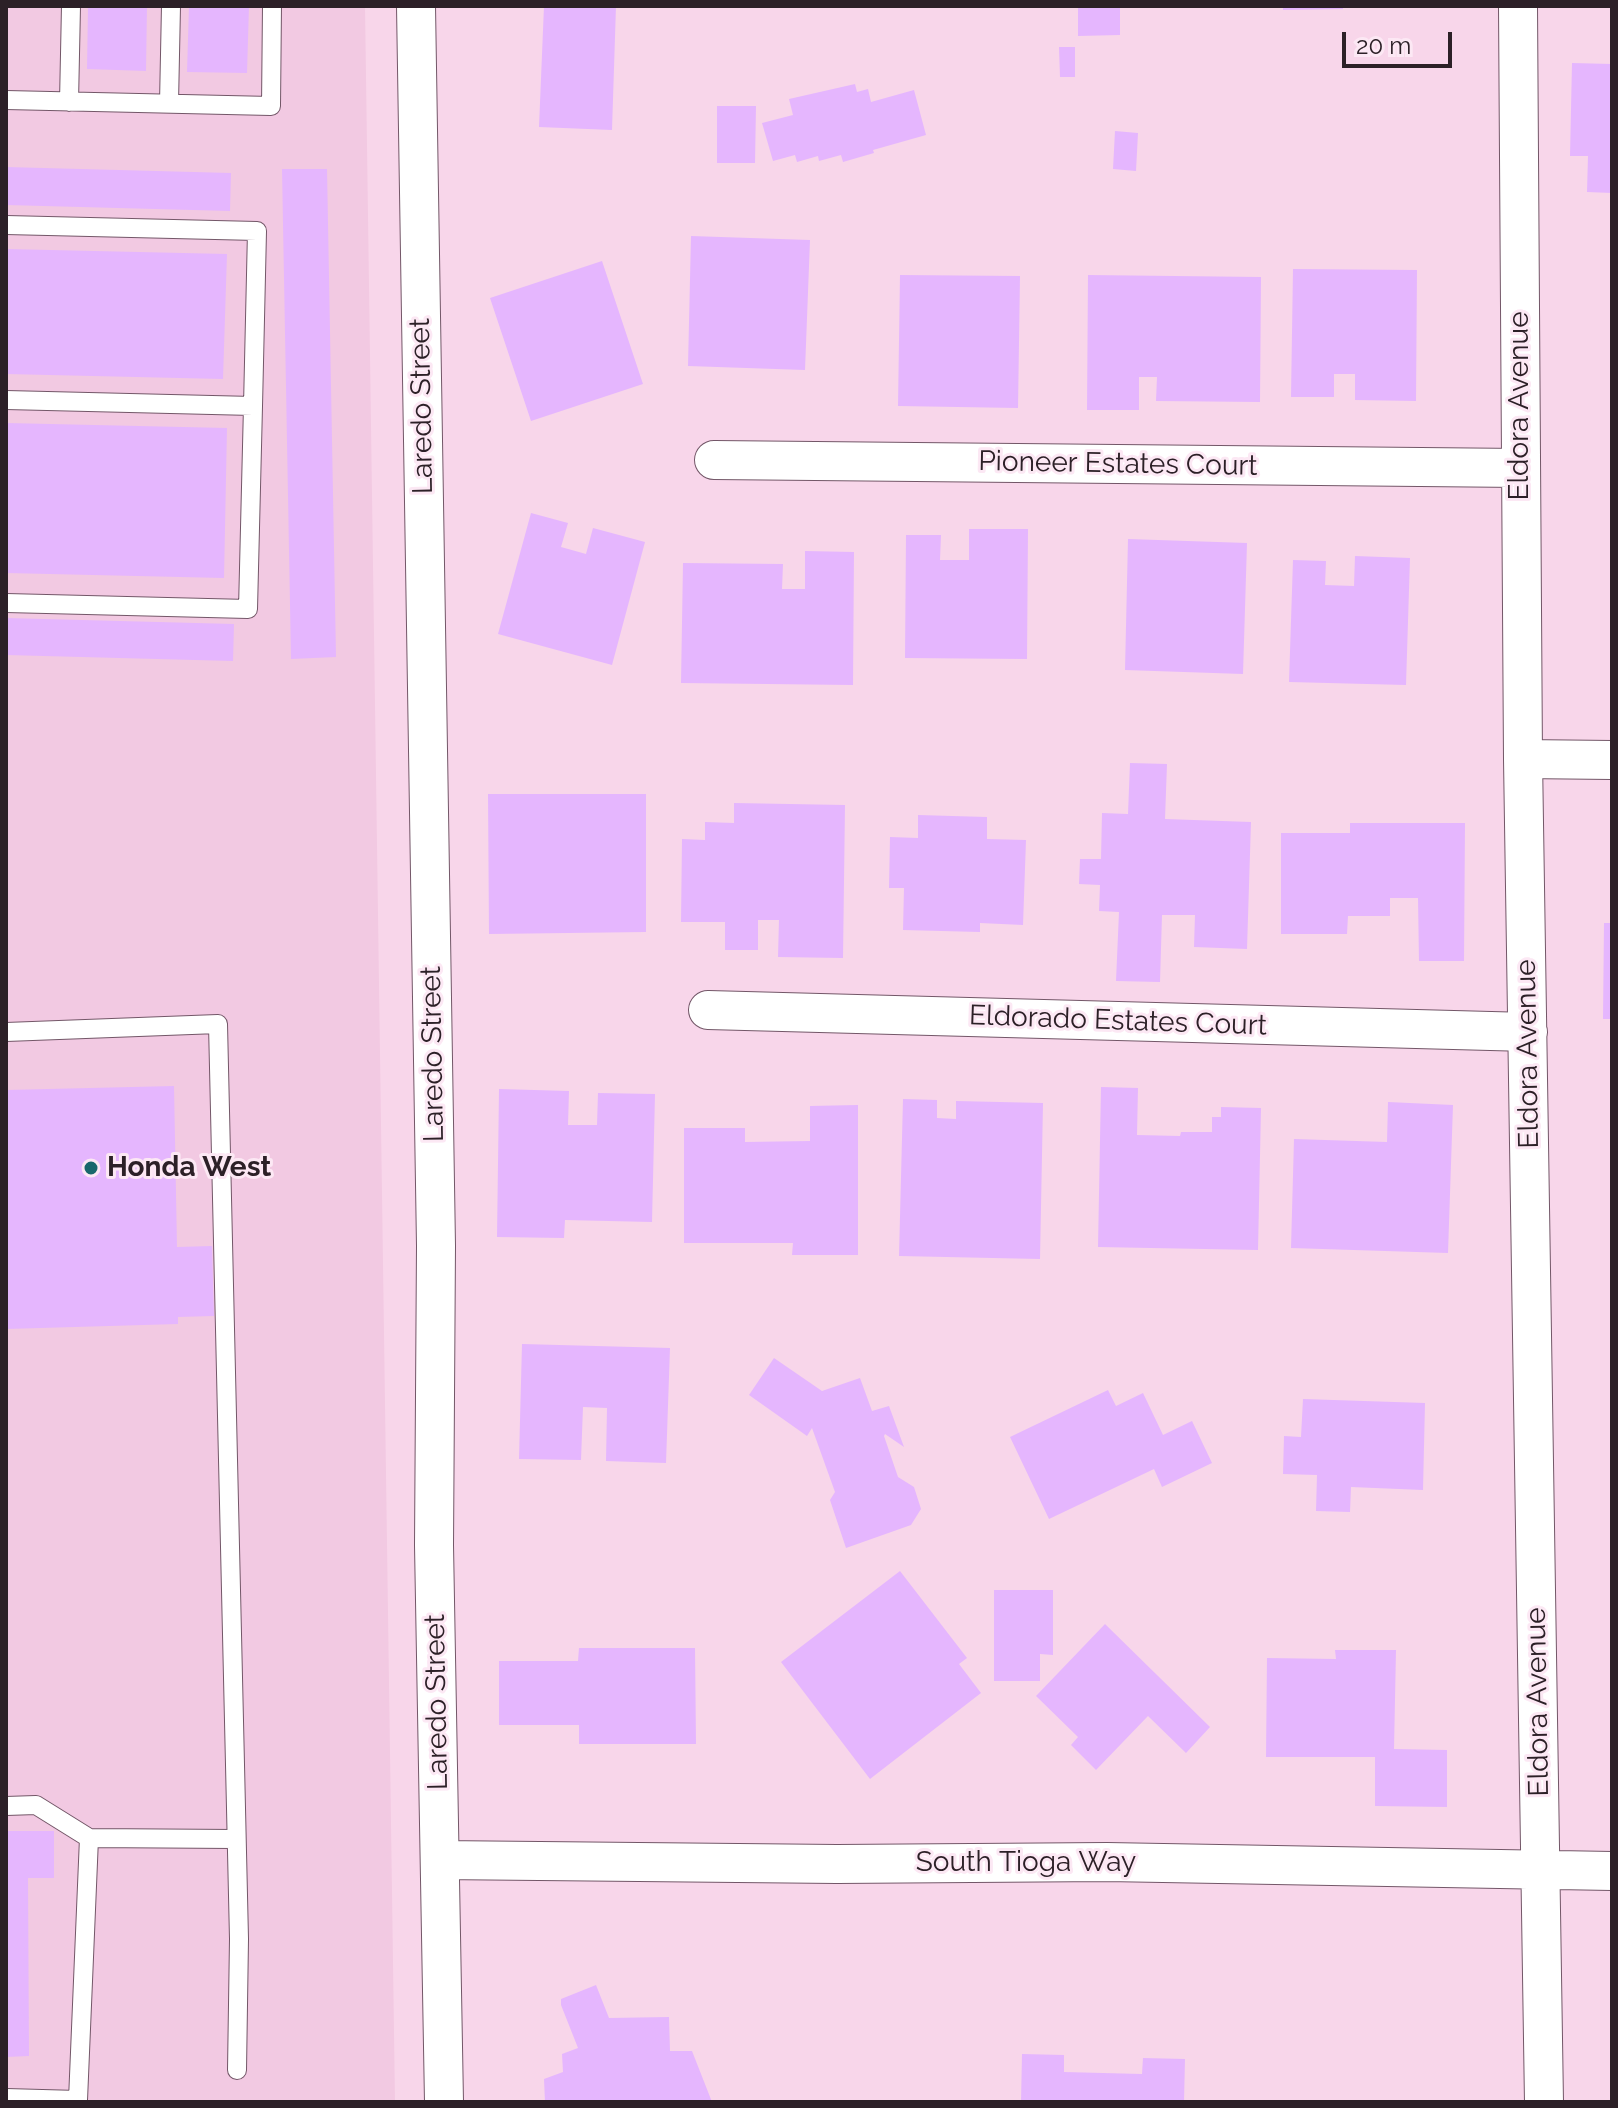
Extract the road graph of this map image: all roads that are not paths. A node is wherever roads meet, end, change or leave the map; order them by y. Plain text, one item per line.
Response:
1 (71, 6) edge
2 (171, 6) edge
3 (272, 6) edge
4 (416, 6) edge
5 (1518, 6) edge
6 (6, 100) edge
7 (69, 102) junction
8 (169, 103) junction
9 (6, 225) edge
10 (6, 400) edge
11 (253, 406) junction
12 (714, 460) dead end
13 (1521, 468) junction
14 (6, 603) edge
15 (1523, 759) junction
16 (1612, 760) edge
17 (708, 1010) dead end
18 (6, 1032) edge
19 (1528, 1032) junction
20 (6, 1806) edge
21 (89, 1838) junction
22 (235, 1839) junction
23 (440, 1860) junction
24 (1541, 1870) junction
25 (1612, 1871) edge
26 (237, 2070) dead end
27 (6, 2098) edge
28 (444, 2102) edge
29 (1544, 2102) edge

1 - 7 lane
2 - 8 lane
3 - 8 lane
4 - 23 street, Laredo Street
5 - 13 street, Eldora Avenue
6 - 7 lane
7 - 8 lane
9 - 11 lane
10 - 11 lane
11 - 14 lane
12 - 13 street, Pioneer Estates Court
13 - 15 street, Eldora Avenue
15 - 16 street
15 - 19 street, Eldora Avenue
17 - 19 street, Eldorado Estates Court
18 - 22 lane
19 - 24 street, Eldora Avenue
20 - 21 lane
21 - 22 lane
21 - 27 lane
22 - 26 lane
23 - 24 street, South Tioga Way
23 - 28 street, Laredo Street
24 - 25 street, South Tioga Way
24 - 29 street, Eldora Avenue

